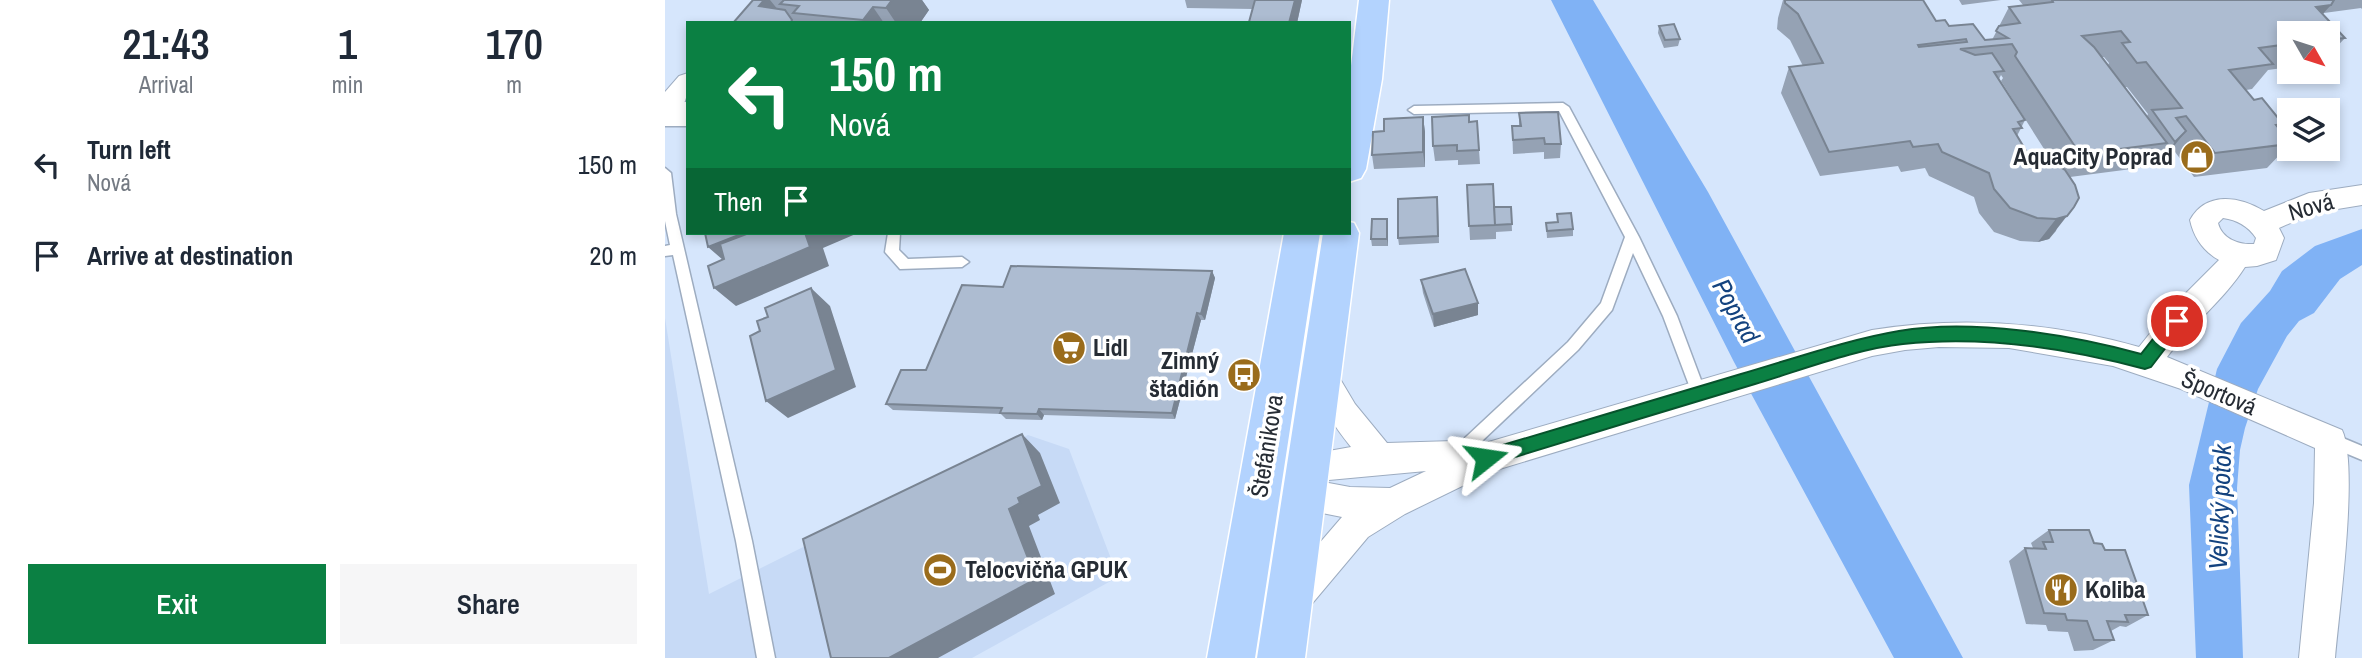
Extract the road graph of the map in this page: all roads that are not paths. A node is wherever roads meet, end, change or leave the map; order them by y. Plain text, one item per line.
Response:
1 (1350, 0) edge
2 (1374, 0) edge
3 (1345, 21) edge
4 (686, 84) edge
5 (665, 108) edge
6 (1414, 110) dead end
7 (665, 114) edge
8 (686, 114) edge
9 (1352, 122) edge
10 (665, 173) edge
11 (2362, 195) edge
12 (2262, 223) junction
13 (894, 235) edge
14 (1302, 235) edge
15 (1341, 235) edge
16 (1632, 237) junction
17 (672, 250) edge
18 (2237, 255) junction
19 (962, 262) dead end
20 (2145, 362) junction
21 (1322, 376) junction
22 (1707, 393) junction
23 (2331, 440) junction
24 (2362, 453) edge
25 (1378, 457) junction
26 (1471, 457) junction
27 (1262, 478) junction
28 (1307, 480) junction
29 (1393, 503) junction
30 (1290, 604) junction
31 (766, 658) edge
32 (1231, 658) edge
33 (1281, 658) edge
34 (2317, 658) edge

1 - 3 main road
2 - 9 main road
4 - 5 street
6 - 16 lane
7 - 8 street
10 - 17 lane
11 - 12 street, Nová
12 - 18 street
12 - 18 street
13 - 19 lane
14 - 27 main road, Štefánikova
15 - 21 main road, Štefánikova
16 - 22 lane
16 - 26 lane
17 - 31 lane
18 - 20 street
20 - 22 street, Športová
20 - 23 street, Športová
21 - 25 street
21 - 28 main road, Štefánikova
22 - 26 street, Športová
23 - 24 lane
23 - 34 street
25 - 26 street
25 - 28 street
26 - 29 street
27 - 28 street
27 - 32 main road, Štefánikova
28 - 29 street
28 - 30 main road, Štefánikova
29 - 30 street
30 - 33 main road, Štefánikova

